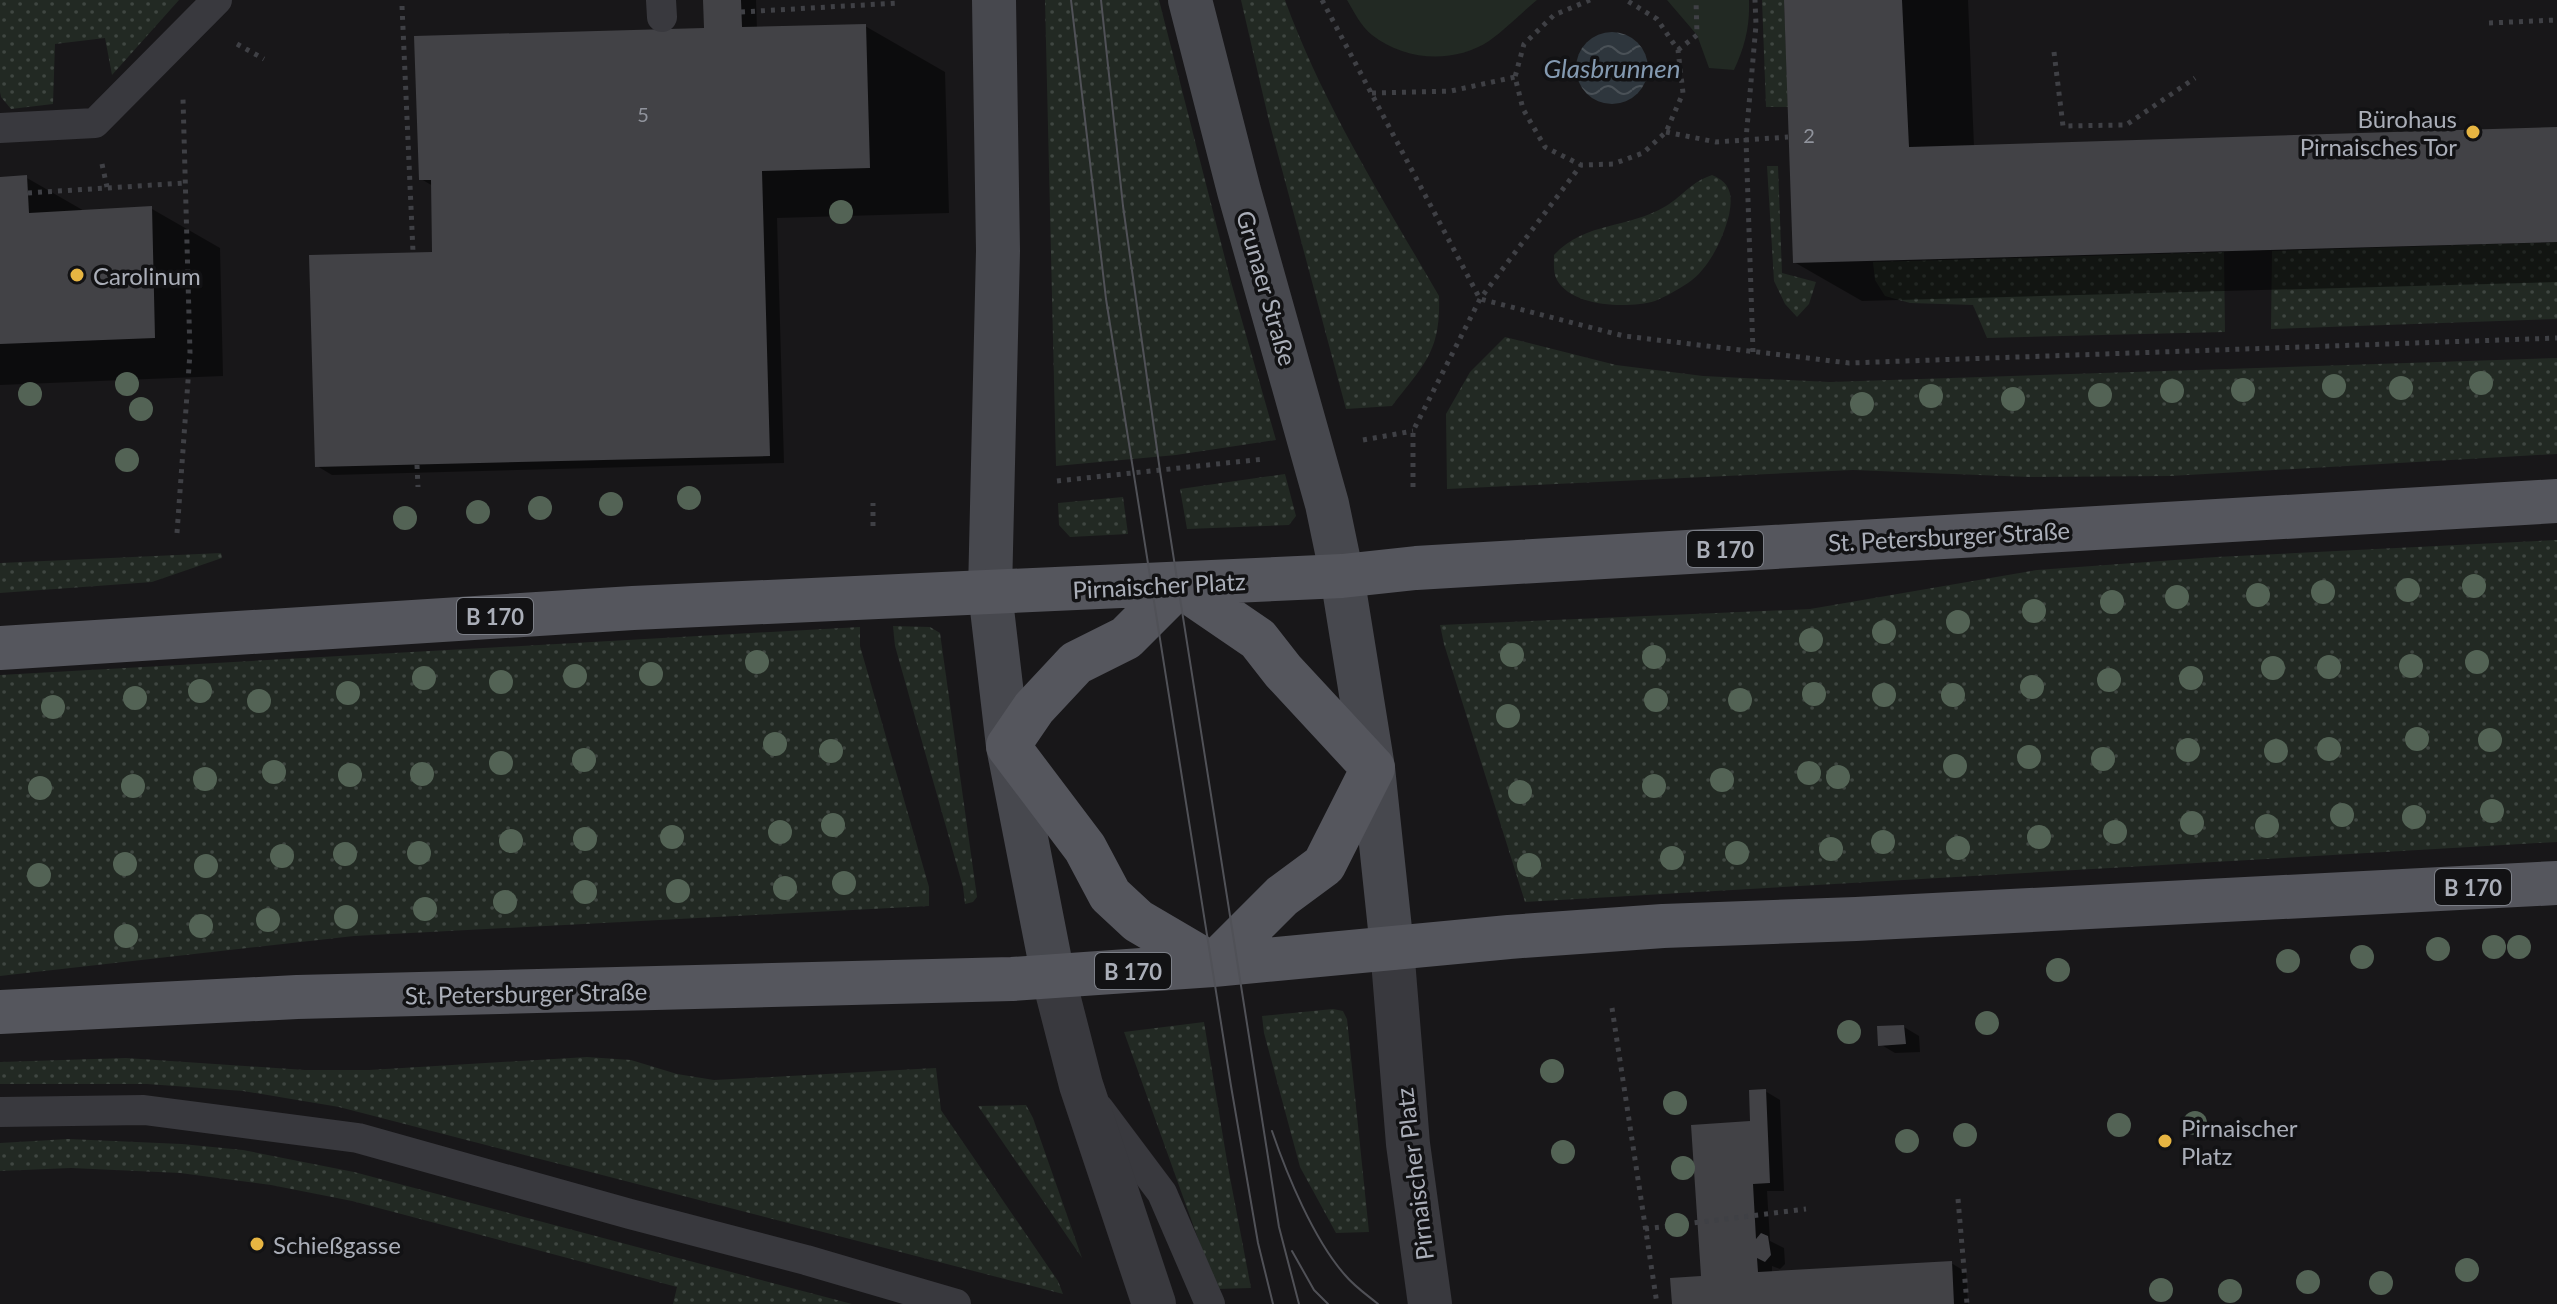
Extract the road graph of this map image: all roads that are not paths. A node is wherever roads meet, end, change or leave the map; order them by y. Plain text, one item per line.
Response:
1 (217, 0) edge
2 (994, 0) edge
3 (1190, 0) edge
4 (0, 128) edge
5 (2557, 501) edge
6 (1342, 576) junction
7 (1179, 585) junction
8 (990, 592) junction
9 (0, 648) edge
10 (1008, 746) junction
11 (1373, 768) junction
12 (2557, 883) edge
13 (1392, 948) junction
14 (1213, 965) junction
15 (1053, 976) junction
16 (0, 1012) edge
17 (1081, 1085) junction
18 (0, 1112) edge
19 (956, 1304) edge
20 (1154, 1304) edge
21 (1210, 1304) edge
22 (1430, 1304) edge

1 - 4 lane
2 - 8 main road
3 - 6 main road, Grunaer Straße
5 - 6 main road, St. Petersburger Straße / B 170
6 - 7 main road, Pirnaischer Platz / B 170
6 - 11 main road, Pirnaischer Platz
7 - 8 main road, Pirnaischer Platz / B 170
7 - 10 main road
7 - 11 main road
8 - 9 main road, B 170
8 - 10 main road
10 - 14 main road
10 - 15 main road
11 - 13 main road, Pirnaischer Platz
11 - 14 main road
12 - 13 main road, B 170
13 - 14 main road, B 170
13 - 22 street, Pirnaischer Platz
14 - 15 main road, B 170
15 - 16 main road, St. Petersburger Straße / B 170
15 - 17 street
17 - 20 street
17 - 21 lane
18 - 19 lane

